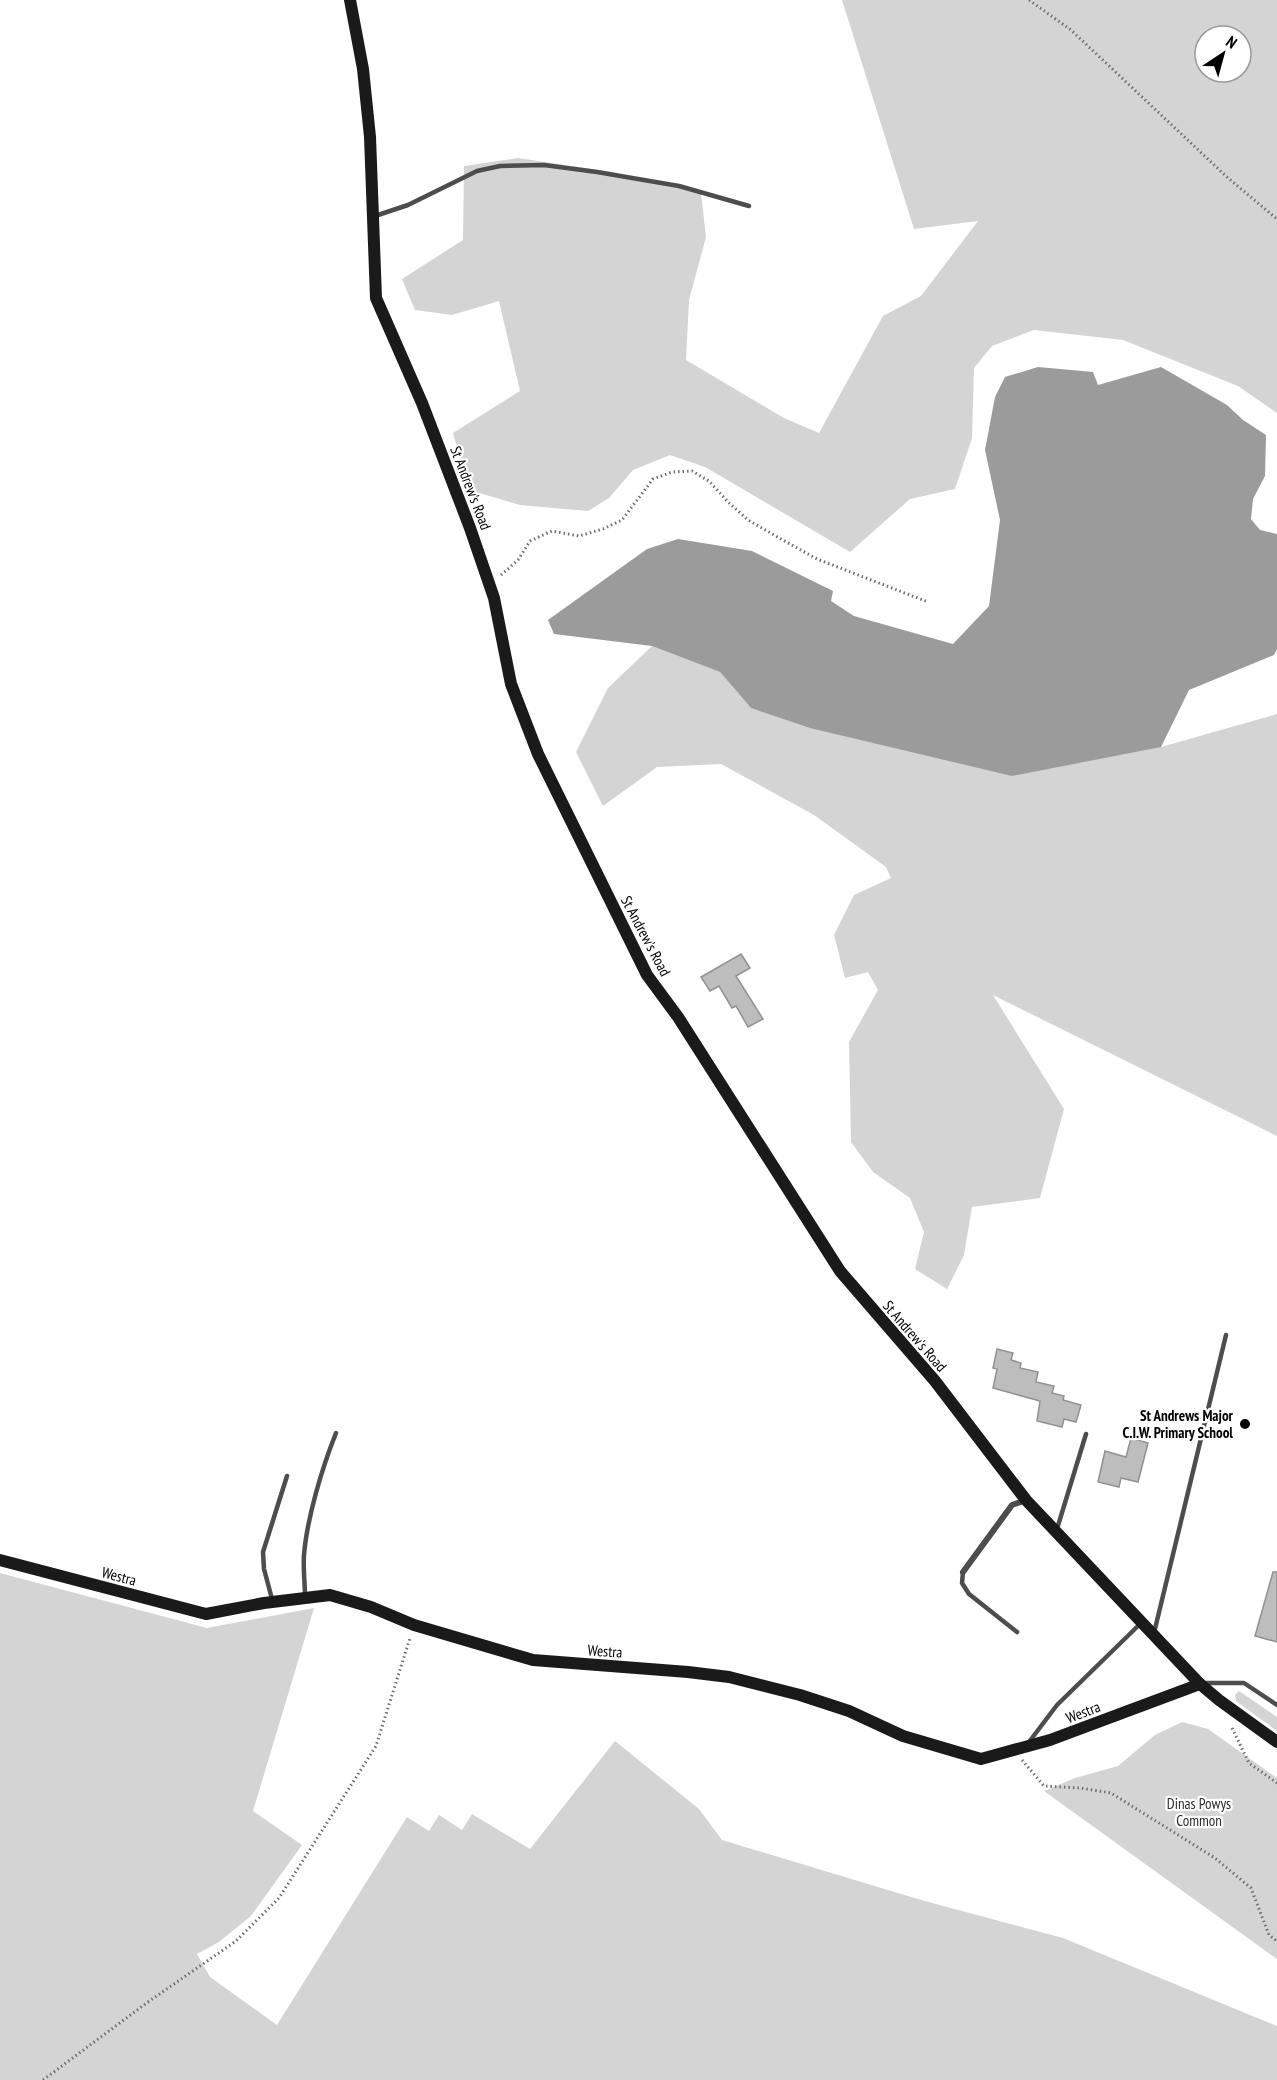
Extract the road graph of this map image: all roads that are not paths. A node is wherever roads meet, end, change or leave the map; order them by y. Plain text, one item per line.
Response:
1 (350, 0) edge
2 (749, 206) dead end
3 (372, 217) junction
4 (1226, 1335) dead end
5 (336, 1433) dead end
6 (1086, 1434) dead end
7 (287, 1476) dead end
8 (1026, 1500) junction
9 (1056, 1532) junction
10 (0, 1560) edge
11 (963, 1572) joint
12 (305, 1598) junction
13 (273, 1602) junction
14 (1142, 1622) junction
15 (1017, 1632) dead end
16 (1154, 1634) junction
17 (1200, 1683) junction
18 (1277, 1705) edge
19 (1277, 1742) edge
20 (1019, 1750) junction

1 - 3 street, St Andrew's Road
2 - 3 lane
3 - 8 street, St Andrew's Road
4 - 16 lane
5 - 12 lane
6 - 9 lane
7 - 13 lane
8 - 9 street, St Andrew's Road
8 - 11 street
9 - 14 street, St Andrew's Road
10 - 13 street, Westra
11 - 15 lane
12 - 13 street, Westra
12 - 20 street, Westra
14 - 16 street, St Andrew's Road
14 - 20 lane
16 - 17 street, St Andrew's Road
17 - 18 lane
17 - 19 street, St Andrew's Road
17 - 20 street, Westra

